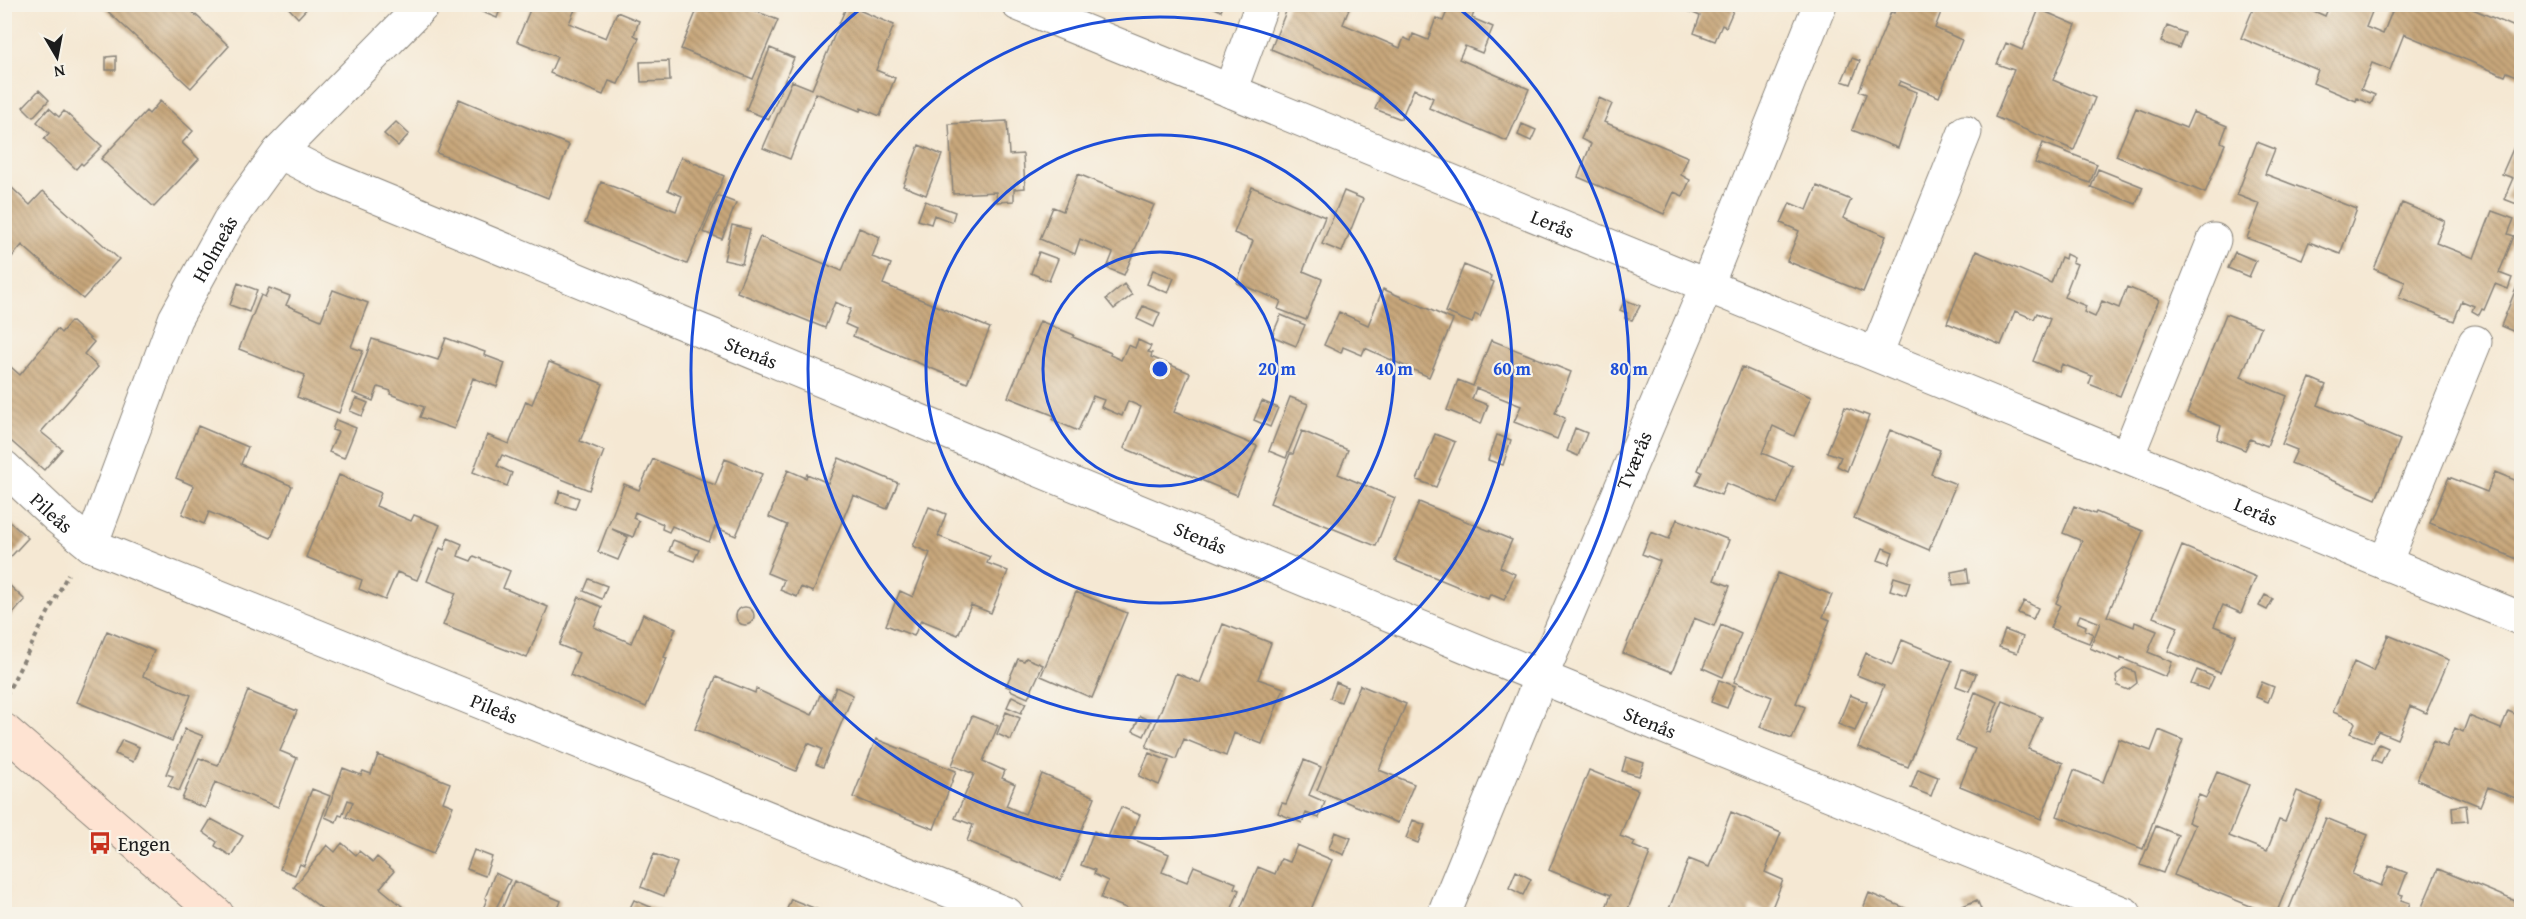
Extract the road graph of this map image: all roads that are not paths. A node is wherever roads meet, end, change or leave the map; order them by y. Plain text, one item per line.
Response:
1 (424, 4) edge
2 (1262, 4) edge
3 (1820, 4) edge
4 (1037, 8) edge
5 (1230, 91) junction
6 (1965, 132) dead end
7 (279, 152) junction
8 (2214, 240) dead end
9 (1707, 285) junction
10 (2475, 342) dead end
11 (1876, 354) junction
12 (2127, 457) junction
13 (4, 467) edge
14 (91, 545) junction
15 (2385, 563) junction
16 (2522, 619) edge
17 (1541, 677) junction
18 (4, 729) edge
19 (217, 915) edge
20 (1007, 915) edge
21 (1444, 915) edge
22 (2125, 915) edge

1 - 7 street, Holmeås
2 - 5 street
3 - 9 street, Tværås
4 - 5 street, Lerås
5 - 9 street, Lerås
6 - 11 street
7 - 14 street, Holmeås
7 - 17 street, Stenås
8 - 12 street
9 - 11 street, Lerås
9 - 17 street, Tværås
10 - 15 street
11 - 12 street, Lerås
12 - 15 street, Lerås
13 - 14 street, Pileås
14 - 20 street, Pileås
15 - 16 street, Lerås
17 - 21 street, Tværås
17 - 22 street, Stenås
18 - 19 street

